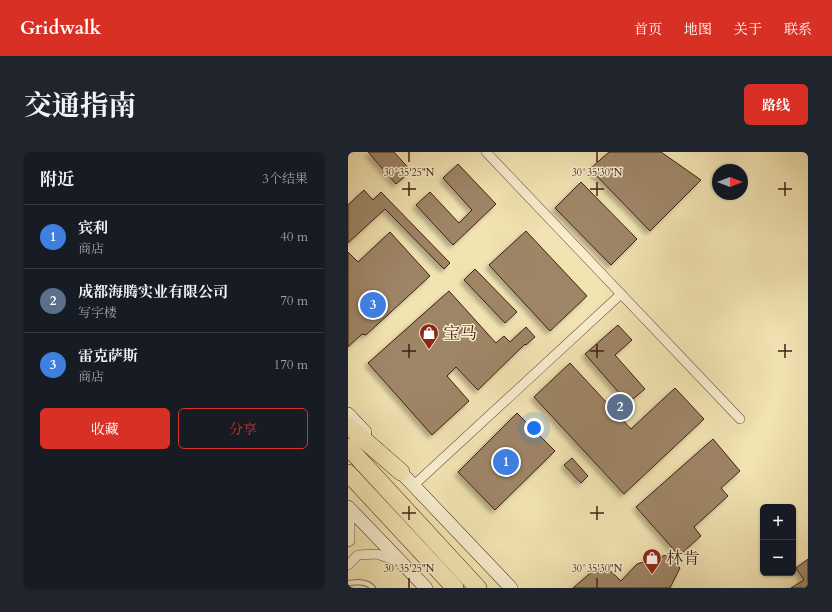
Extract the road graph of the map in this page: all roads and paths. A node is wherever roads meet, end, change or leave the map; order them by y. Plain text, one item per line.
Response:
1 (486, 152) edge
2 (621, 294) junction
3 (348, 414) edge
4 (740, 419) dead end
5 (348, 426) edge
6 (348, 447) edge
7 (401, 472) junction
8 (348, 473) edge
9 (414, 485) junction
10 (348, 507) edge
11 (348, 518) edge
12 (348, 542) edge
13 (403, 563) junction
14 (348, 565) edge
15 (348, 583) edge
16 (373, 588) edge
17 (426, 588) edge
18 (455, 588) edge
19 (478, 588) edge
20 (511, 588) edge

1 - 2 street
2 - 4 street
2 - 9 street
3 - 7 main road
5 - 7 highway
6 - 19 highway
7 - 9 main road
8 - 18 highway
9 - 20 main road
10 - 13 main road
11 - 12 street
13 - 14 street
13 - 17 main road
15 - 16 lane

